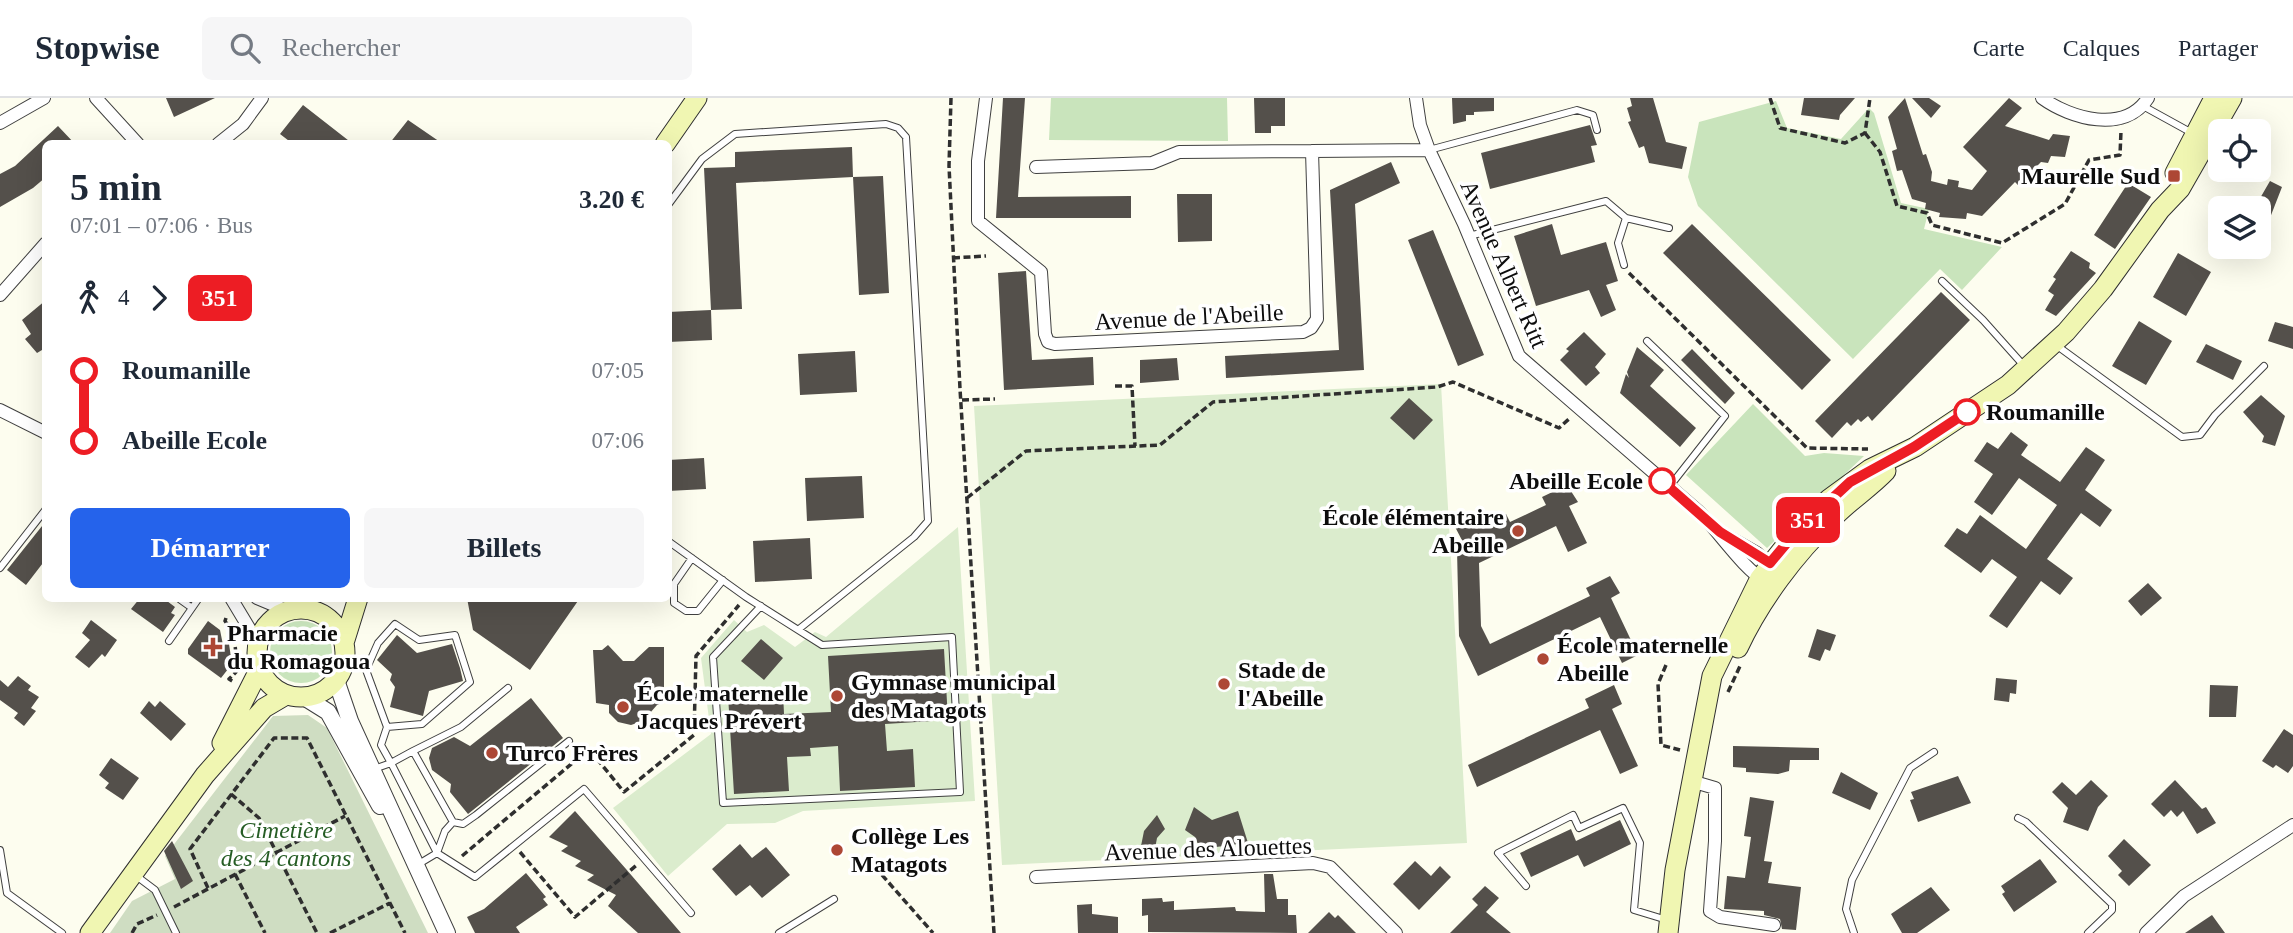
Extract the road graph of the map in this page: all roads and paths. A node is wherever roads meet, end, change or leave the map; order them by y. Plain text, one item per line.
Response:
1 (44, 98) edge
2 (96, 98) edge
3 (262, 98) edge
4 (697, 98) edge
5 (951, 98) edge
6 (986, 98) edge
7 (1416, 98) edge
8 (1770, 98) edge
9 (1870, 98) edge
10 (2042, 98) edge
11 (2214, 98) edge
12 (2232, 98) edge
13 (2146, 102) edge
14 (2120, 120) junction
15 (0, 123) edge
16 (1597, 130) dead end
17 (1865, 133) junction
18 (2197, 135) junction
19 (133, 140) edge
20 (223, 140) edge
21 (668, 140) edge
22 (1429, 150) junction
23 (1312, 151) junction
24 (1036, 167) dead end
25 (672, 200) edge
26 (2160, 210) junction
27 (1626, 218) junction
28 (1669, 228) dead end
29 (1469, 236) junction
30 (42, 248) edge
31 (986, 256) dead end
32 (953, 258) junction
33 (1623, 265) joint
34 (1942, 281) dead end
35 (0, 295) edge
36 (1647, 341) dead end
37 (2054, 344) junction
38 (2264, 366) dead end
39 (2026, 368) junction
40 (1115, 386) dead end
41 (995, 398) dead end
42 (961, 400) junction
43 (0, 410) edge
44 (1579, 422) dead end
45 (42, 431) edge
46 (1135, 446) junction
47 (1877, 449) dead end
48 (1669, 487) junction
49 (967, 498) junction
50 (42, 514) edge
51 (1720, 532) junction
52 (672, 544) edge
53 (692, 558) junction
54 (0, 568) edge
55 (1770, 574) junction
56 (723, 580) junction
57 (746, 597) junction
58 (184, 602) edge
59 (196, 602) edge
60 (233, 602) edge
61 (281, 602) edge
62 (357, 602) edge
63 (305, 606) edge
64 (761, 606) junction
65 (192, 608) junction
66 (233, 612) dead end
67 (799, 629) junction
68 (169, 642) dead end
69 (258, 643) junction
70 (344, 643) junction
71 (1747, 652) dead end
72 (1666, 664) dead end
73 (259, 670) junction
74 (336, 680) junction
75 (235, 683) dead end
76 (508, 688) dead end
77 (295, 696) junction
78 (1715, 705) junction
79 (387, 727) junction
80 (569, 741) dead end
81 (414, 751) junction
82 (1934, 752) dead end
83 (1695, 754) junction
84 (391, 762) junction
85 (373, 769) junction
86 (205, 775) junction
87 (1691, 781) junction
88 (231, 794) junction
89 (345, 816) junction
90 (2018, 818) dead end
91 (453, 822) junction
92 (2293, 825) edge
93 (514, 845) junction
94 (406, 846) junction
95 (0, 850) edge
96 (276, 852) junction
97 (437, 853) junction
98 (644, 859) junction
99 (452, 864) junction
100 (415, 866) junction
101 (875, 867) dead end
102 (133, 874) junction
103 (235, 874) junction
104 (1036, 877) dead end
105 (1526, 886) dead end
106 (208, 888) junction
107 (834, 900) dead end
108 (390, 903) junction
109 (165, 911) junction
110 (691, 913) dead end
111 (1774, 925) dead end
112 (1668, 927) edge
113 (62, 933) edge
114 (90, 933) edge
115 (131, 933) edge
116 (176, 933) edge
117 (265, 933) edge
118 (317, 933) edge
119 (330, 933) edge
120 (405, 933) edge
121 (447, 933) edge
122 (779, 933) edge
123 (933, 933) edge
124 (994, 933) edge
125 (1396, 933) edge
126 (1854, 933) edge
127 (2088, 933) edge
128 (2147, 933) edge

1 - 15 street
2 - 19 street
3 - 20 street
4 - 21 main road
5 - 32 path
6 - 23 street, Avenue de l'Abeille
7 - 22 street, Avenue Albert Ritt
8 - 17 path
9 - 17 path
10 - 14 street
11 - 18 main road
12 - 26 main road
13 - 14 street
13 - 18 lane
14 - 17 path
16 - 22 lane
18 - 26 main road
22 - 23 street
22 - 29 street, Avenue Albert Ritt
23 - 24 street
25 - 67 lane
26 - 37 main road
27 - 28 lane
27 - 29 lane
27 - 33 lane
29 - 48 street, Avenue Albert Ritt
30 - 35 street
31 - 32 path
32 - 42 path
33 - 47 path
34 - 39 lane
36 - 48 lane
37 - 38 lane
37 - 39 main road
39 - 55 main road
40 - 46 path
41 - 42 path
42 - 49 path
43 - 45 street
44 - 46 path
46 - 49 path
48 - 51 street, Avenue Albert Ritt
49 - 124 path
50 - 54 lane
51 - 55 street, Avenue Albert Ritt
51 - 55 street, Avenue Albert Ritt
52 - 53 lane
53 - 56 lane
53 - 56 lane
55 - 78 main road
56 - 57 lane
57 - 64 lane
57 - 99 path
58 - 65 lane
59 - 65 lane
60 - 69 street
61 - 63 street
62 - 70 main road
63 - 69 main road
63 - 70 main road
64 - 67 lane
64 - 67 lane
65 - 68 lane
66 - 75 path
69 - 73 main road
70 - 74 main road
71 - 78 path
72 - 83 path
73 - 77 main road
73 - 86 main road
74 - 77 main road
74 - 85 street
76 - 81 lane
77 - 86 main road
77 - 94 street
78 - 83 main road
79 - 79 lane
79 - 84 lane
80 - 91 lane
81 - 84 lane
81 - 91 lane
82 - 126 lane
83 - 87 main road
84 - 85 lane
84 - 97 lane
85 - 94 street
86 - 102 main road
87 - 111 street
87 - 112 main road
88 - 89 path
88 - 96 path
88 - 106 path
89 - 96 path
89 - 108 path
90 - 127 lane
91 - 97 lane
92 - 128 street
93 - 98 lane
93 - 98 path
93 - 99 lane
94 - 100 street
95 - 113 lane
96 - 103 path
96 - 118 path
97 - 99 lane
97 - 100 lane
98 - 110 lane
100 - 121 street
101 - 123 path
102 - 109 lane
102 - 114 main road
103 - 106 path
103 - 117 path
104 - 125 street, Avenue des Alouettes
105 - 112 lane
106 - 109 path
107 - 122 lane
108 - 119 path
108 - 120 path
109 - 115 path
109 - 116 lane

